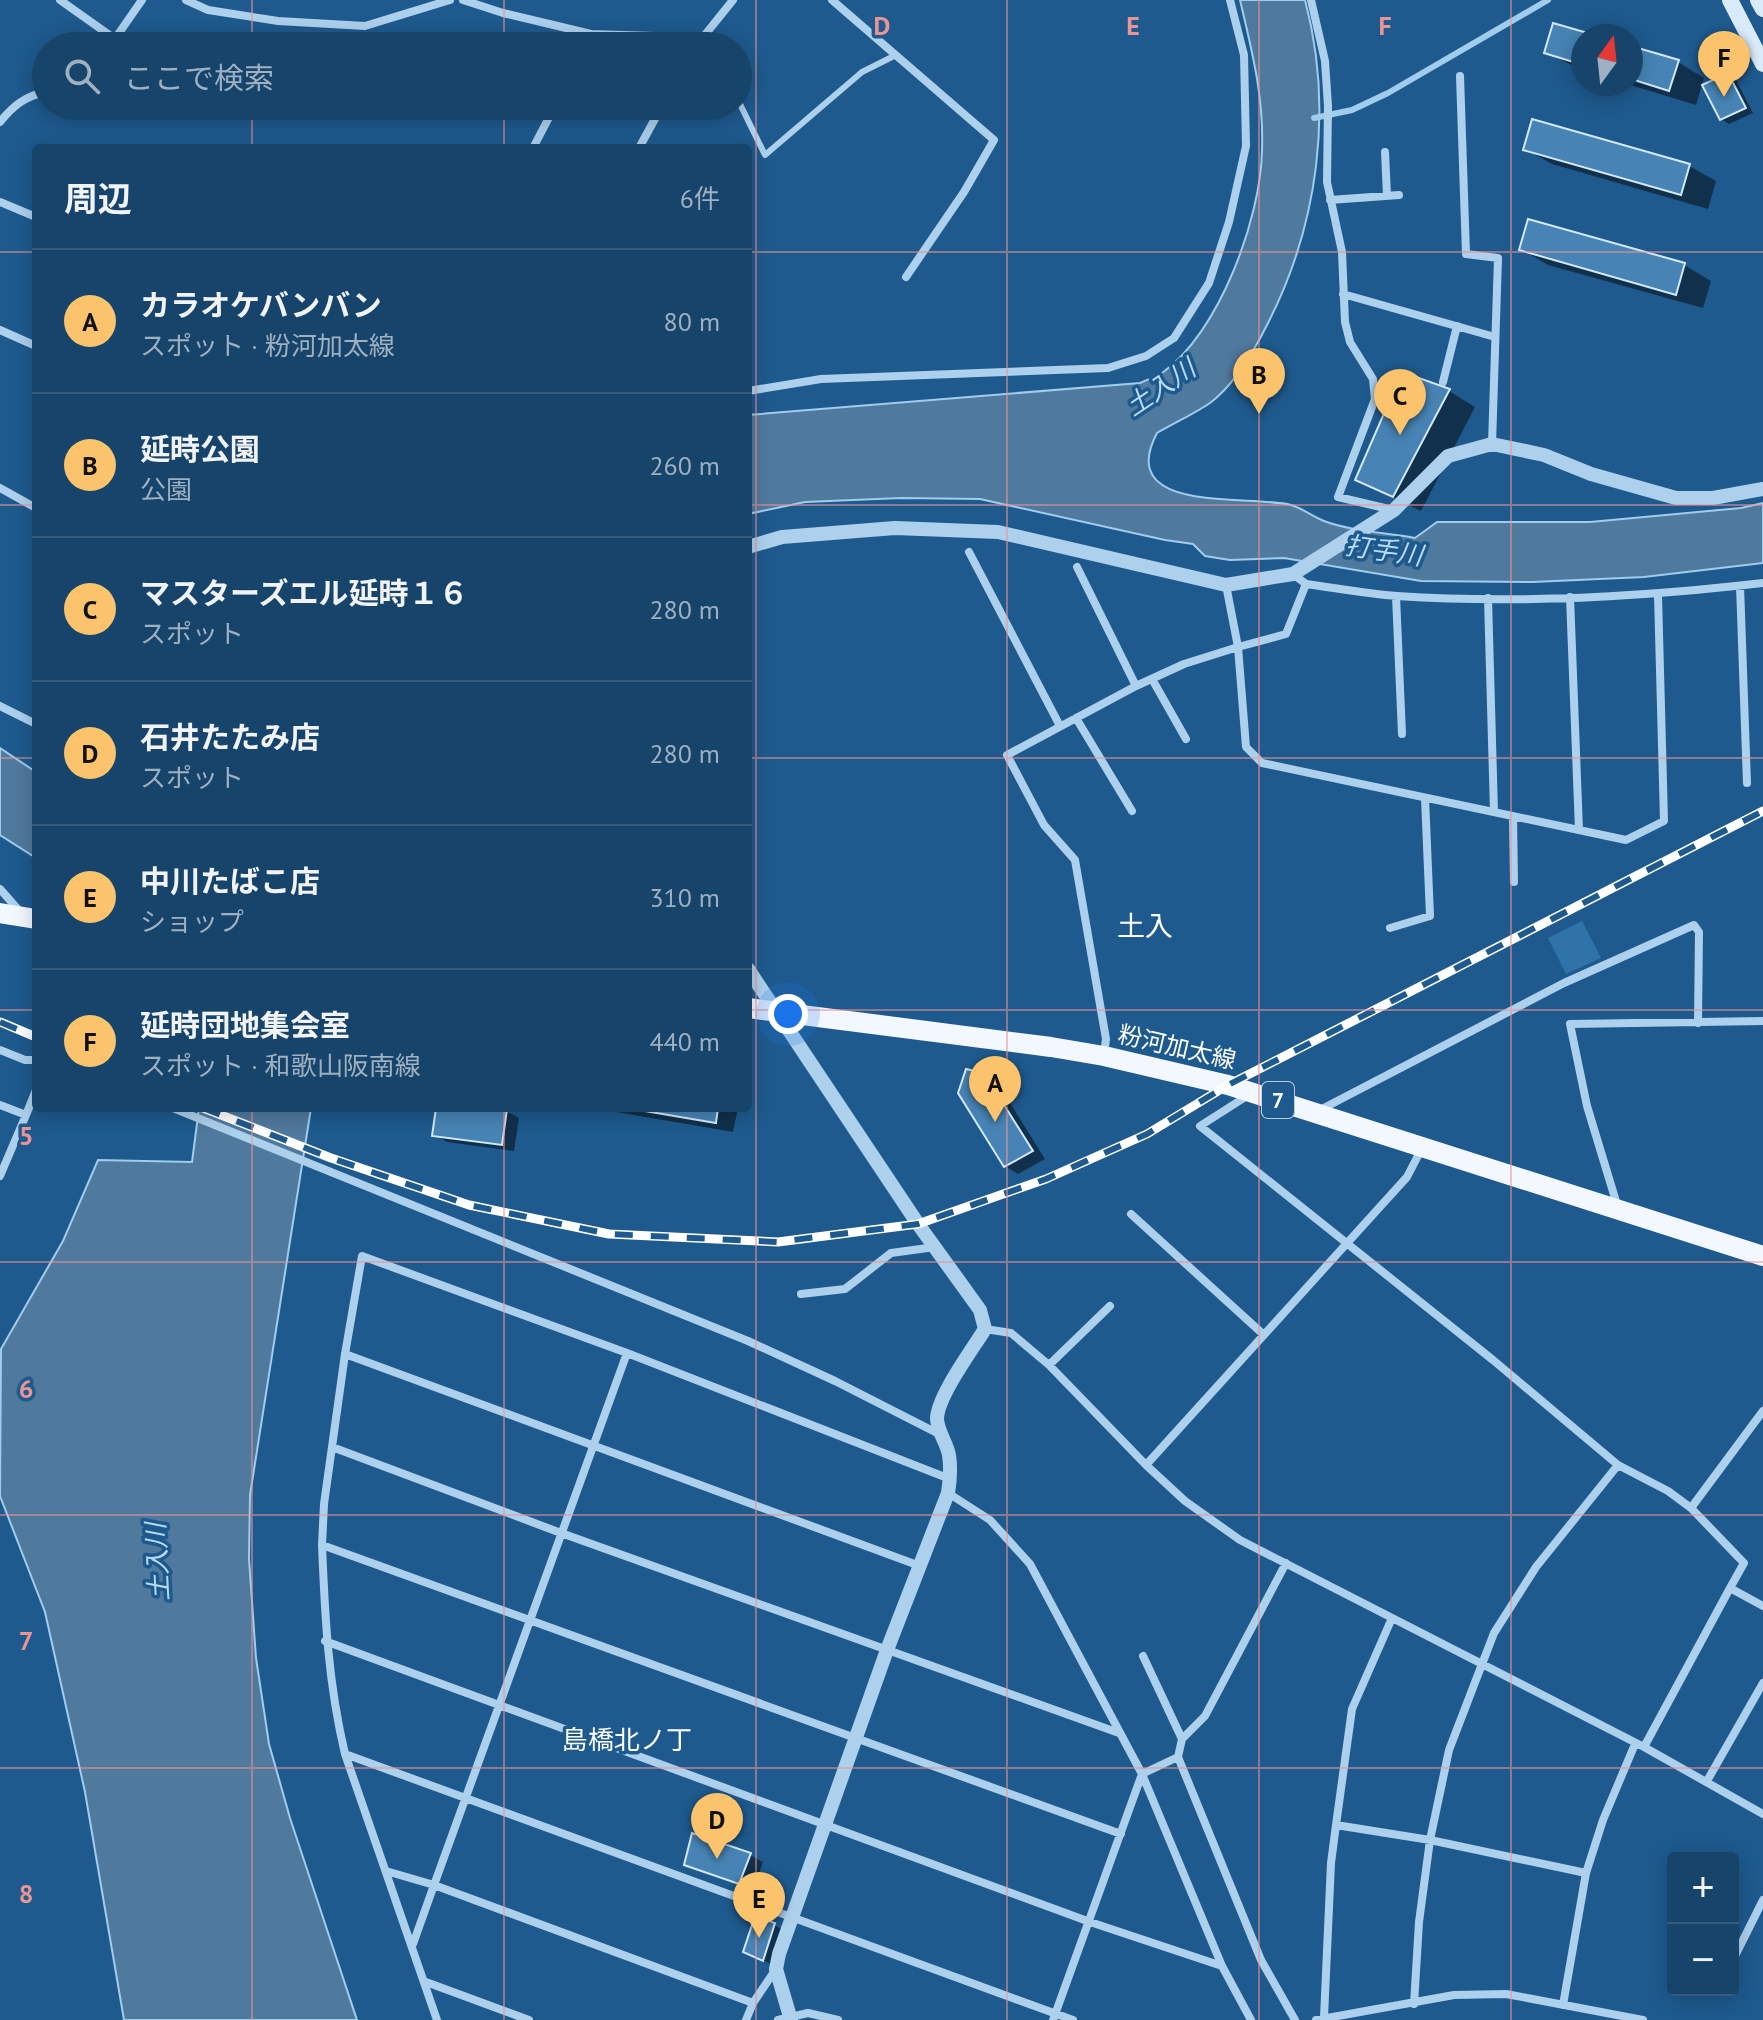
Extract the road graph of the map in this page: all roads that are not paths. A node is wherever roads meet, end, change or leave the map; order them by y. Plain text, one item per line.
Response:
1 (60, 0) edge
2 (142, 0) edge
3 (186, 0) edge
4 (450, 0) edge
5 (463, 0) edge
6 (733, 0) edge
7 (832, 0) edge
8 (1230, 0) edge
9 (1311, 0) edge
10 (1730, 0) edge
11 (1758, 0) edge
12 (1763, 9) edge
13 (100, 32) edge
14 (119, 32) edge
15 (583, 32) edge
16 (707, 32) edge
17 (896, 55) junction
18 (1763, 64) edge
19 (1460, 76) dead end
20 (32, 95) edge
21 (548, 120) edge
22 (654, 120) edge
23 (748, 120) edge
24 (0, 122) edge
25 (535, 144) edge
26 (641, 144) edge
27 (1385, 152) dead end
28 (1399, 195) dead end
29 (1387, 196) junction
30 (1330, 200) junction
31 (0, 202) edge
32 (32, 215) edge
33 (906, 277) dead end
34 (1343, 294) junction
35 (1457, 326) junction
36 (0, 330) edge
37 (1495, 337) junction
38 (32, 344) edge
39 (1443, 382) dead end
40 (752, 390) edge
41 (1492, 444) junction
42 (0, 488) edge
43 (1763, 489) edge
44 (32, 506) edge
45 (1394, 510) junction
46 (752, 546) edge
47 (969, 552) dead end
48 (1077, 567) dead end
49 (1293, 574) junction
50 (1763, 583) edge
51 (1306, 584) junction
52 (1226, 585) junction
53 (1740, 586) junction
54 (1658, 595) junction
55 (1396, 596) junction
56 (1570, 597) junction
57 (1488, 598) junction
58 (1238, 647) junction
59 (1152, 679) junction
60 (1136, 686) junction
61 (0, 706) edge
62 (1076, 718) junction
63 (32, 722) edge
64 (1060, 726) junction
65 (1402, 734) dead end
66 (1186, 739) dead end
67 (1747, 783) dead end
68 (1425, 798) junction
69 (1132, 811) dead end
70 (1494, 812) junction
71 (1513, 816) junction
72 (1579, 830) junction
73 (1514, 882) dead end
74 (0, 889) edge
75 (0, 913) edge
76 (30, 918) edge
77 (1390, 928) dead end
78 (752, 975) edge
79 (752, 1009) edge
80 (777, 1012) junction
81 (1763, 1021) edge
82 (1698, 1023) junction
83 (0, 1050) edge
84 (1104, 1056) junction
85 (32, 1060) edge
86 (1252, 1093) junction
87 (32, 1100) edge
88 (0, 1105) edge
89 (183, 1112) edge
90 (1316, 1112) junction
91 (26, 1115) junction
92 (1422, 1147) junction
93 (0, 1176) edge
94 (1620, 1212) junction
95 (1131, 1214) dead end
96 (1347, 1243) junction
97 (935, 1247) junction
98 (1763, 1256) edge
99 (801, 1294) dead end
100 (1110, 1306) dead end
101 (985, 1329) junction
102 (1264, 1335) junction
103 (627, 1353) junction
104 (345, 1354) junction
105 (1049, 1365) junction
106 (1763, 1411) edge
107 (940, 1434) junction
108 (593, 1445) junction
109 (332, 1447) junction
110 (1146, 1465) junction
111 (1618, 1465) junction
112 (950, 1486) junction
113 (1691, 1508) junction
114 (561, 1533) junction
115 (322, 1545) junction
116 (1286, 1563) junction
117 (920, 1566) junction
118 (1730, 1588) junction
119 (1763, 1606) edge
120 (1392, 1618) junction
121 (532, 1620) junction
122 (325, 1641) junction
123 (887, 1650) junction
124 (1143, 1656) dead end
125 (1481, 1665) junction
126 (1763, 1683) edge
127 (500, 1704) junction
128 (1119, 1733) junction
129 (855, 1739) junction
130 (1182, 1739) junction
131 (1639, 1745) junction
132 (345, 1754) junction
133 (1178, 1757) junction
134 (1142, 1774) junction
135 (1707, 1781) junction
136 (466, 1798) junction
137 (1763, 1814) edge
138 (824, 1824) junction
139 (1336, 1825) junction
140 (1121, 1834) junction
141 (1430, 1840) junction
142 (386, 1871) junction
143 (1586, 1873) junction
144 (434, 1885) junction
145 (1763, 1900) edge
146 (792, 1917) junction
147 (1090, 1922) junction
148 (412, 1945) junction
149 (1739, 1948) edge
150 (1222, 1966) junction
151 (776, 1969) junction
152 (426, 1982) junction
153 (753, 2003) junction
154 (1414, 2004) junction
155 (1563, 2005) junction
156 (1054, 2017) edge
157 (787, 2019) edge
158 (1320, 2019) edge
159 (437, 2020) edge
160 (529, 2020) edge
161 (746, 2020) edge
162 (838, 2020) edge
163 (1073, 2020) edge
164 (1251, 2020) edge
165 (1295, 2020) edge
166 (1643, 2020) edge

1 - 13 street
2 - 14 street
3 - 4 street
5 - 15 street
6 - 16 street
7 - 17 street
8 - 40 street
9 - 30 street
10 - 18 main road
11 - 12 main road
17 - 23 lane
17 - 33 street
19 - 37 street
20 - 24 street
21 - 25 street
22 - 26 street
27 - 29 street
28 - 29 street
29 - 30 street
30 - 34 street
31 - 32 street
34 - 35 street
34 - 45 street
35 - 37 street
35 - 39 street
36 - 38 street
37 - 41 street
41 - 43 street
41 - 45 street
42 - 44 street
45 - 49 street
46 - 52 street
47 - 64 street
48 - 60 street
49 - 51 street
49 - 52 street
50 - 53 street
51 - 55 street
51 - 58 street
52 - 58 street
53 - 54 street
53 - 67 street
54 - 56 street
54 - 72 street
55 - 57 street
55 - 65 street
56 - 57 street
56 - 72 street
57 - 70 street
58 - 59 street
58 - 68 street
59 - 60 street
59 - 66 street
60 - 62 street
61 - 63 street
62 - 64 street
62 - 69 street
64 - 84 street
68 - 70 street
68 - 77 street
70 - 71 street
71 - 72 street
71 - 73 street
74 - 76 street
75 - 76 main road
78 - 80 street
79 - 80 main road, 粉河加太線 / 7
80 - 84 main road, 粉河加太線 / 7
80 - 97 street
81 - 82 street
82 - 90 street
82 - 94 street
83 - 85 street
84 - 86 main road, 粉河加太線 / 7
86 - 90 main road, 粉河加太線 / 7
86 - 96 street
87 - 91 street
88 - 91 street
89 - 107 street
90 - 92 main road, 粉河加太線 / 7
91 - 93 street
92 - 94 main road, 粉河加太線 / 7
92 - 96 street
94 - 98 main road, 粉河加太線 / 7
95 - 102 street
96 - 102 street
96 - 111 street
97 - 99 street
97 - 101 street
100 - 105 street
101 - 105 street
101 - 107 street
102 - 110 street
103 - 104 street
103 - 108 street
103 - 112 street
104 - 108 street
104 - 109 street
105 - 110 street
106 - 113 street
107 - 112 street
108 - 114 street
108 - 117 street
109 - 114 street
109 - 115 street
110 - 116 street
111 - 113 street
111 - 125 street
112 - 117 street
112 - 128 street
113 - 118 street
114 - 121 street
114 - 123 street
115 - 121 street
115 - 122 street
116 - 120 street
116 - 130 street
117 - 123 street
118 - 119 street
118 - 131 street
120 - 125 street
120 - 139 street
121 - 127 street
121 - 129 street
122 - 127 street
122 - 132 street
123 - 128 street
123 - 129 street
124 - 130 street
125 - 131 street
125 - 141 street
126 - 135 street
127 - 136 street
127 - 138 street
128 - 134 street
129 - 138 street
129 - 140 street
130 - 133 street
131 - 135 street
131 - 143 street
132 - 136 street
132 - 142 street
133 - 134 street
133 - 165 street
134 - 140 street
134 - 150 street
135 - 137 street
136 - 144 street
136 - 146 street
138 - 146 street
138 - 147 street
139 - 141 street
139 - 158 street
140 - 147 street
141 - 143 street
141 - 154 street
142 - 144 street
142 - 148 street
143 - 155 street
144 - 148 street
144 - 153 street
145 - 149 street
146 - 151 street
146 - 156 street
147 - 150 street
147 - 156 street
148 - 152 street
150 - 164 street
151 - 153 street
151 - 157 street
152 - 159 street
152 - 160 street
153 - 161 street
154 - 155 street
154 - 158 street
155 - 166 street
156 - 163 street
157 - 162 street

